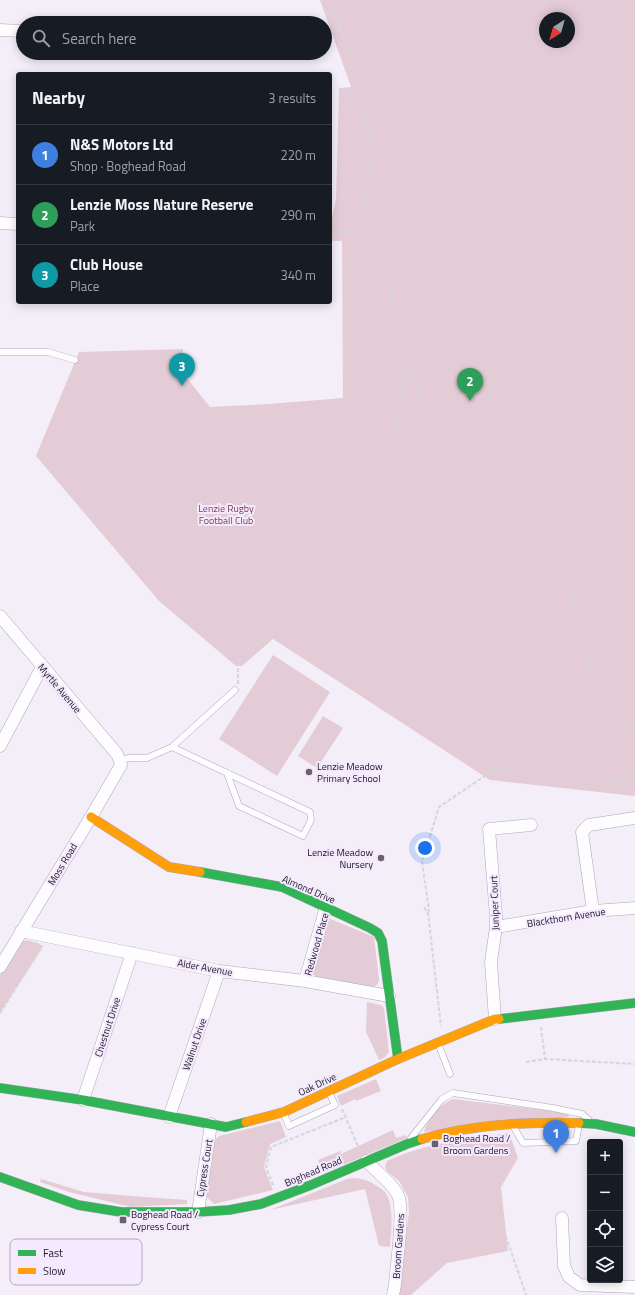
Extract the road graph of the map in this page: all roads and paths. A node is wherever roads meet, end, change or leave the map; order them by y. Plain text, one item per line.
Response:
1 (330, 0) edge
2 (597, 0) edge
3 (628, 0) edge
4 (339, 28) junction
5 (0, 30) edge
6 (332, 30) edge
7 (16, 31) edge
8 (0, 223) edge
9 (16, 224) edge
10 (376, 225) junction
11 (332, 234) edge
12 (0, 352) edge
13 (75, 360) dead end
14 (404, 363) junction
15 (0, 616) edge
16 (42, 667) junction
17 (235, 690) joint
18 (635, 728) edge
19 (0, 746) edge
20 (172, 747) junction
21 (120, 760) junction
22 (227, 774) junction
23 (635, 783) edge
24 (91, 817) junction
25 (635, 818) edge
26 (531, 825) dead end
27 (326, 907) junction
28 (424, 907) dead end
29 (635, 908) edge
30 (593, 911) junction
31 (428, 913) junction
32 (496, 927) junction
33 (21, 931) junction
34 (49, 937) junction
35 (132, 953) junction
36 (0, 966) edge
37 (219, 971) junction
38 (305, 981) junction
39 (389, 996) junction
40 (635, 1003) edge
41 (0, 1013) edge
42 (540, 1013) junction
43 (495, 1019) junction
44 (440, 1041) junction
45 (398, 1059) junction
46 (545, 1059) junction
47 (526, 1062) dead end
48 (635, 1064) edge
49 (450, 1074) dead end
50 (0, 1088) edge
51 (328, 1091) junction
52 (83, 1100) junction
53 (340, 1106) dead end
54 (284, 1112) junction
55 (169, 1116) junction
56 (346, 1117) junction
57 (211, 1124) junction
58 (512, 1124) junction
59 (579, 1124) junction
60 (596, 1124) junction
61 (476, 1127) junction
62 (635, 1132) edge
63 (407, 1144) junction
64 (363, 1157) junction
65 (0, 1178) edge
66 (276, 1189) dead end
67 (198, 1212) junction
68 (562, 1218) dead end
69 (635, 1287) edge
70 (393, 1295) edge
71 (526, 1295) edge

1 - 4 path
2 - 3 path
4 - 6 path
4 - 10 path
5 - 7 street
8 - 9 street
10 - 11 path
10 - 14 path
12 - 13 lane
14 - 17 path
14 - 18 path
15 - 16 street, Myrtle Avenue
16 - 19 street
16 - 21 street, Myrtle Avenue
17 - 20 lane
20 - 21 lane
20 - 22 lane
21 - 24 street, Moss Road
22 - 22 lane
23 - 31 path
24 - 27 street, Almond Drive
24 - 33 street, Moss Road
25 - 30 street
26 - 32 street, Juniper Court
27 - 38 street, Redwood Place
27 - 39 street, Almond Drive
28 - 31 path
29 - 30 street, Blackthorn Avenue
30 - 32 street, Blackthorn Avenue
31 - 44 path
32 - 43 street, Juniper Court
33 - 34 street, Alder Avenue
33 - 36 street, Moss Road
34 - 35 street, Alder Avenue
34 - 41 path
35 - 37 street, Alder Avenue
35 - 52 street, Chestnut Drive
37 - 38 street, Alder Avenue
37 - 55 street, Walnut Drive
38 - 39 street, Alder Avenue
39 - 45 street, Almond Drive
40 - 42 street, Oak Drive
42 - 43 street, Oak Drive
42 - 46 path
43 - 44 street, Oak Drive
44 - 45 street, Oak Drive
44 - 49 lane
45 - 51 street, Oak Drive
46 - 47 path
46 - 48 path
50 - 52 street, Oak Drive
51 - 54 street, Oak Drive
51 - 54 lane
52 - 55 street, Oak Drive
53 - 56 path
54 - 57 street, Oak Drive
55 - 57 street, Oak Drive
56 - 64 path
56 - 66 path
57 - 67 street, Cypress Court
58 - 59 street, Boghead Road
58 - 59 lane
58 - 61 street, Boghead Road
59 - 60 street, Boghead Road
60 - 62 street, Boghead Road
60 - 63 lane
61 - 63 street, Boghead Road
61 - 71 path
63 - 64 street, Boghead Road
64 - 67 street, Boghead Road
64 - 70 street, Broom Gardens
65 - 67 street, Boghead Road
68 - 69 street

